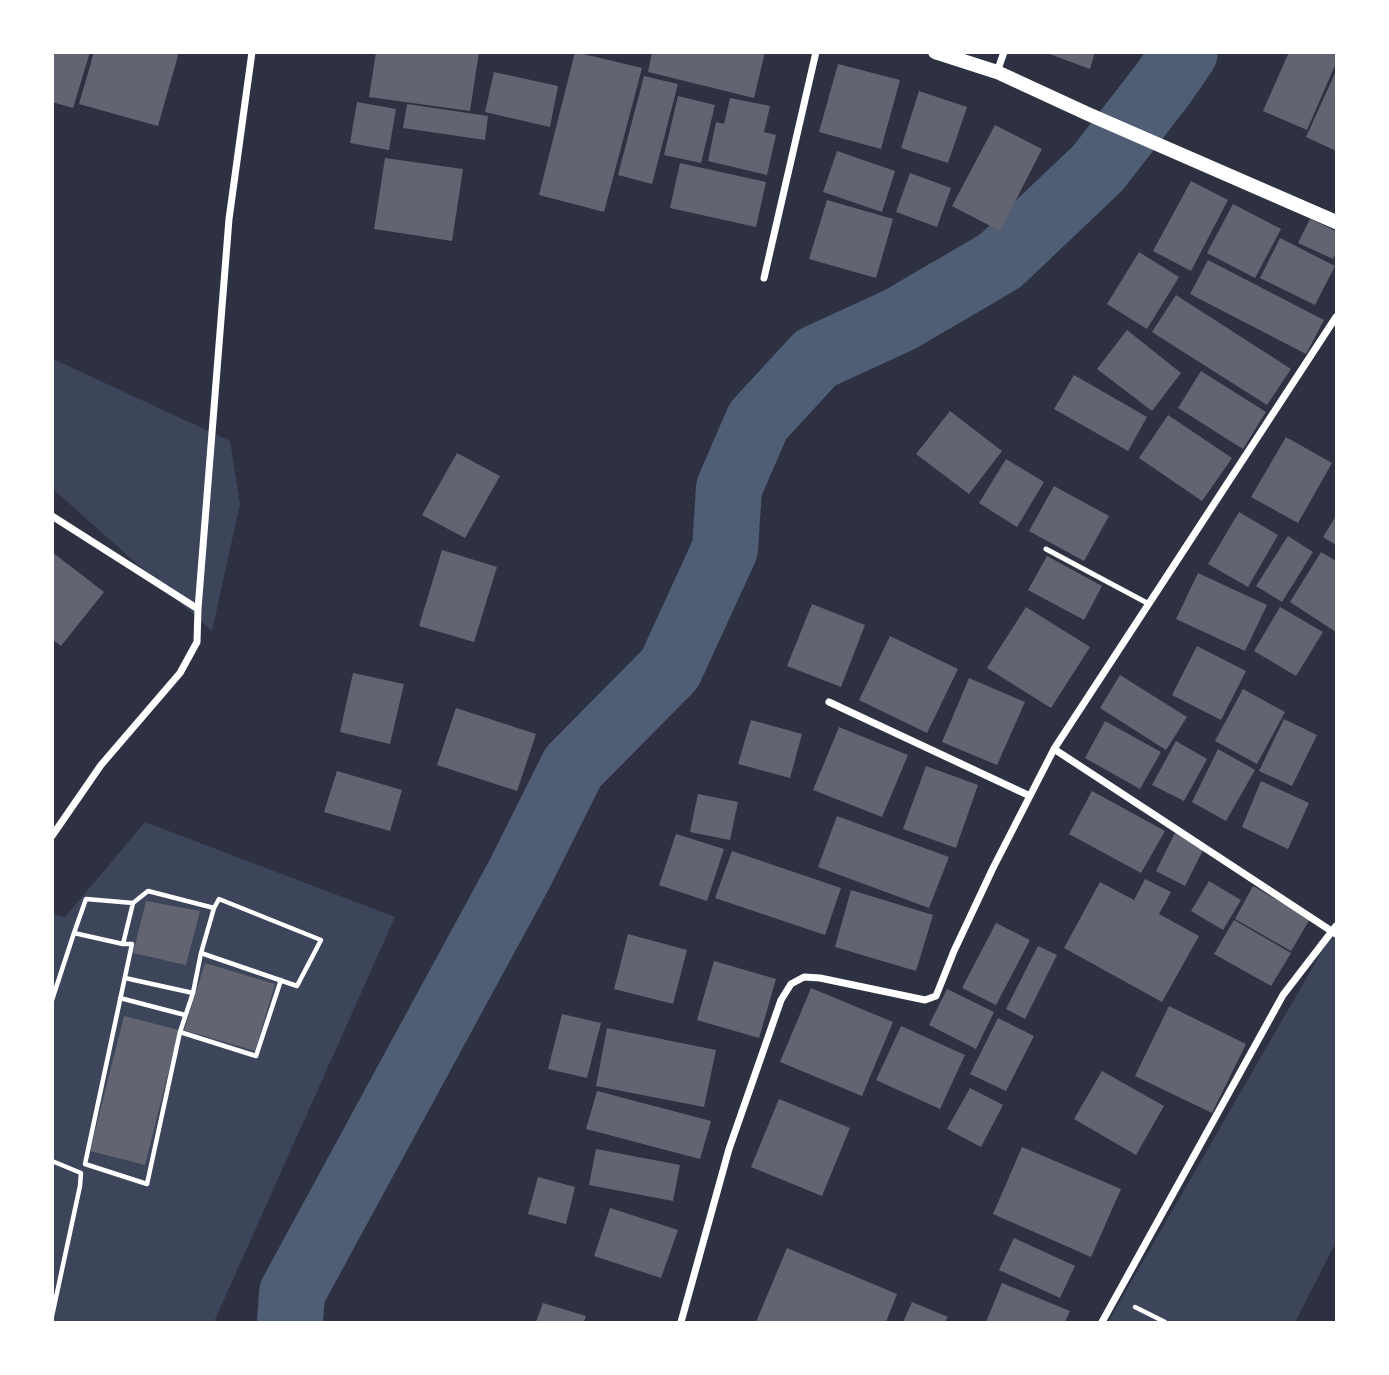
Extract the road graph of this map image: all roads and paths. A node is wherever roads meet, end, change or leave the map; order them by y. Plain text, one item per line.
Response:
1 (252, 52) edge
2 (816, 52) edge
3 (935, 52) edge
4 (1004, 52) edge
5 (997, 72) junction
6 (1336, 222) edge
7 (764, 278) dead end
8 (1336, 317) edge
9 (52, 516) edge
10 (1046, 549) dead end
11 (1149, 604) junction
12 (198, 609) junction
13 (829, 702) dead end
14 (1054, 749) junction
15 (1030, 796) junction
16 (52, 836) edge
17 (133, 903) junction
18 (214, 908) junction
19 (1335, 931) edge
20 (74, 933) junction
21 (123, 944) junction
22 (201, 953) junction
23 (124, 978) junction
24 (281, 980) junction
25 (193, 993) junction
26 (120, 998) junction
27 (52, 1000) edge
28 (185, 1015) junction
29 (180, 1032) junction
30 (52, 1161) edge
31 (85, 1164) junction
32 (81, 1173) junction
33 (1116, 1297) junction
34 (52, 1316) edge
35 (681, 1322) edge
36 (1102, 1322) edge
37 (1165, 1322) edge

1 - 12 street
2 - 7 street
3 - 5 main road
4 - 5 street
5 - 6 main road
8 - 11 street
9 - 12 street
10 - 11 lane
11 - 14 street
12 - 16 street
13 - 15 street
14 - 15 street
14 - 19 street
15 - 35 street
17 - 18 path
17 - 20 path
17 - 21 path
18 - 22 path
18 - 24 path
19 - 33 street
20 - 21 path
20 - 27 path
21 - 23 path
22 - 24 path
22 - 25 path
23 - 25 path
23 - 26 path
24 - 29 path
25 - 28 path
26 - 28 path
26 - 31 path
28 - 29 path
29 - 31 path
30 - 32 path
31 - 32 path
32 - 34 path
33 - 36 street
33 - 37 path

